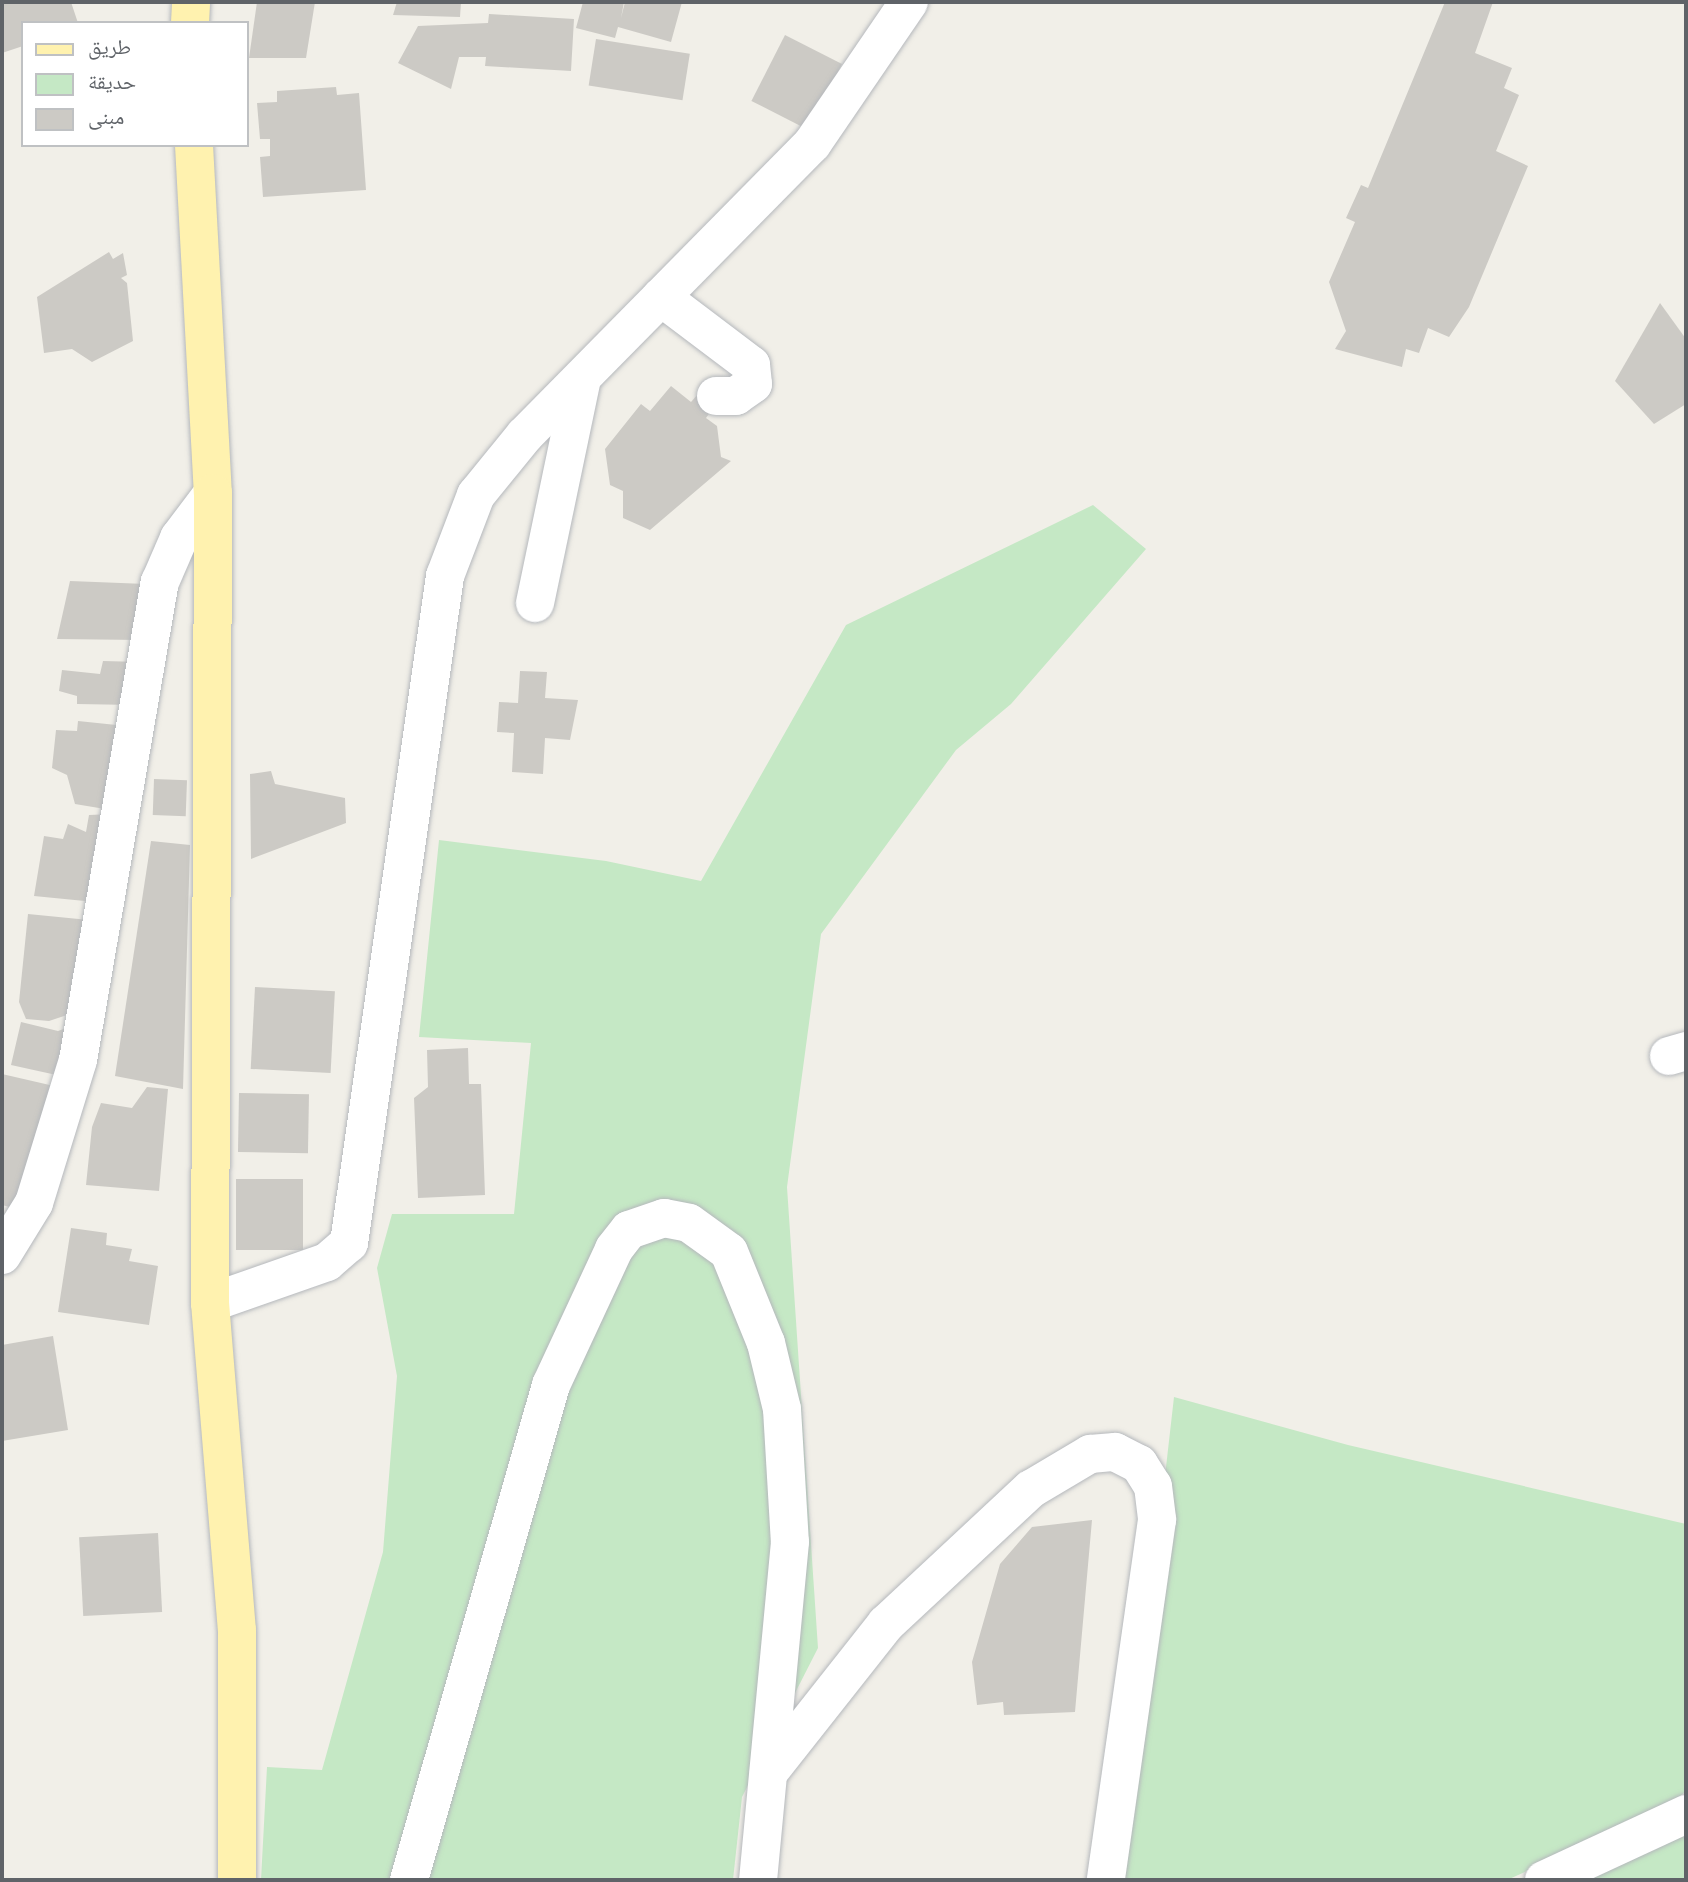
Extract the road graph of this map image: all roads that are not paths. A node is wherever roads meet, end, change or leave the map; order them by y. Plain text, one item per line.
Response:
1 (191, 2) edge
2 (909, 2) edge
3 (190, 21) edge
4 (194, 147) edge
5 (661, 298) junction
6 (583, 376) junction
7 (716, 396) dead end
8 (214, 494) junction
9 (535, 603) dead end
10 (2, 1255) edge
11 (210, 1303) junction
12 (769, 1772) junction
13 (1686, 1814) edge
14 (237, 1880) edge
15 (409, 1880) edge
16 (758, 1880) edge
17 (1106, 1880) edge
18 (1544, 1880) edge

1 - 3 main road
2 - 5 street
4 - 8 main road
5 - 6 street
5 - 7 street
6 - 9 street
6 - 11 street
8 - 10 street
8 - 11 main road
11 - 14 main road
12 - 15 street
12 - 16 street
12 - 17 street
13 - 18 street

